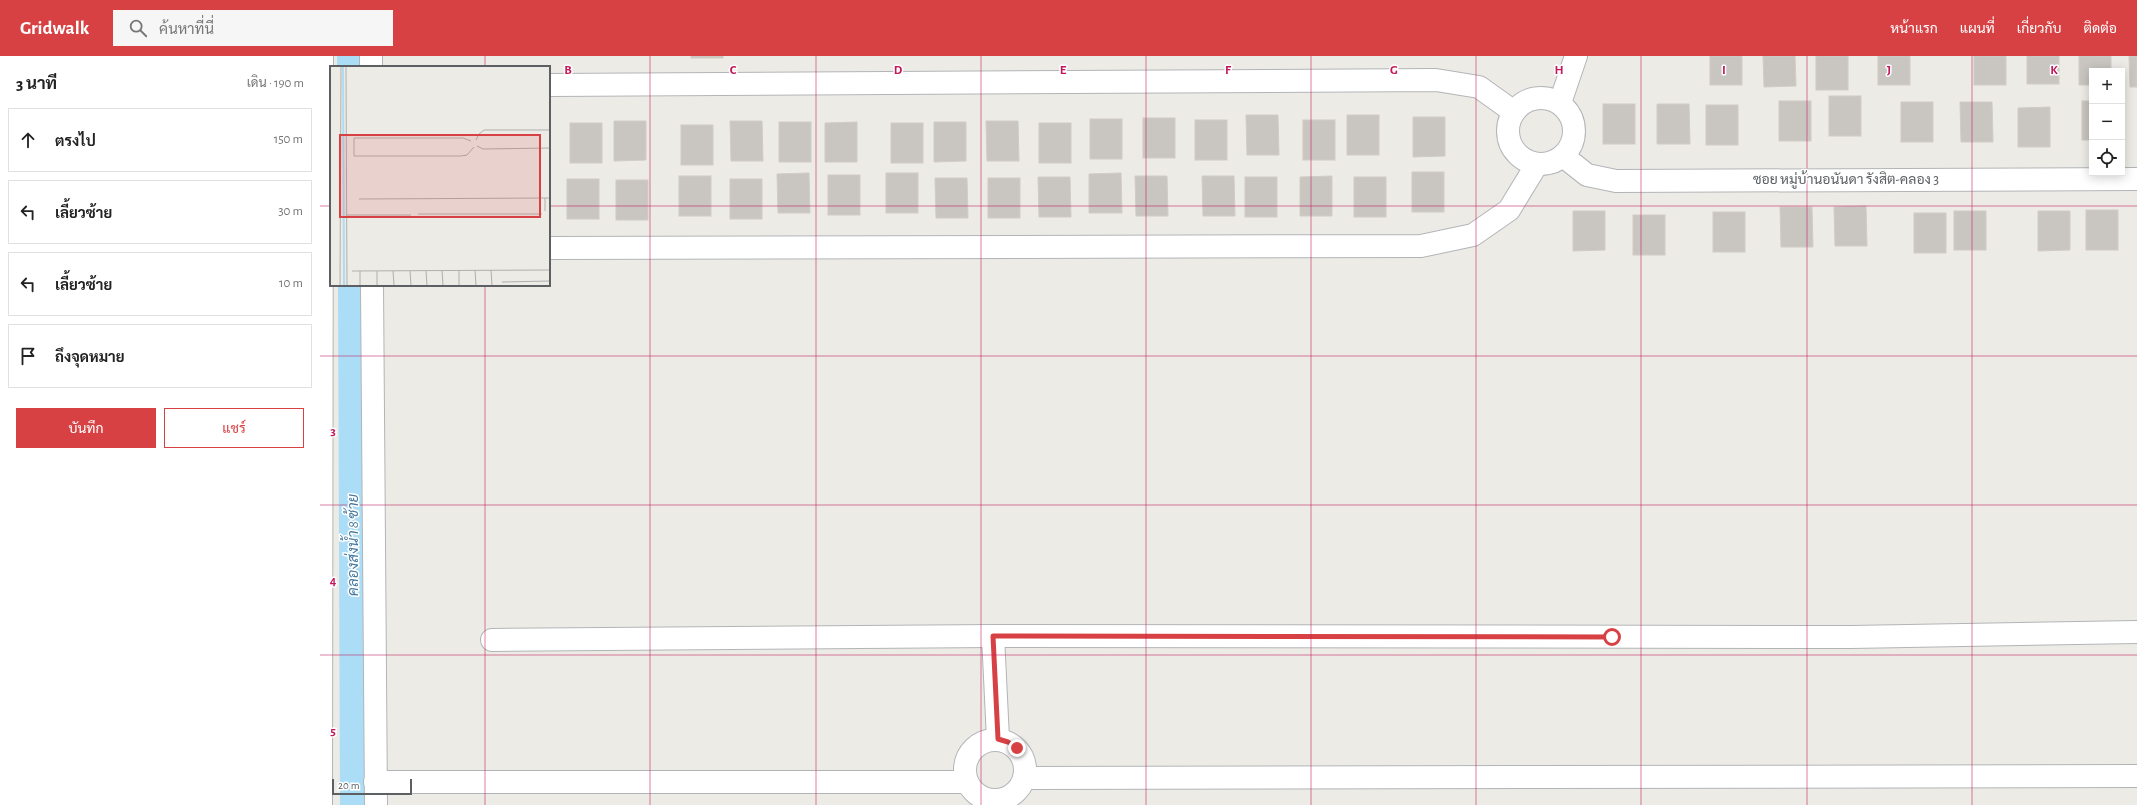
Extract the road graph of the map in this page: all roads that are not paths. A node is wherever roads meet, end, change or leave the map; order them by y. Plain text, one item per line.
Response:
1 (322, 56) edge
2 (1576, 56) edge
3 (550, 85) edge
4 (1560, 103) junction
5 (1514, 112) junction
6 (1563, 156) junction
7 (1538, 164) junction
8 (2137, 179) edge
9 (550, 248) edge
10 (372, 286) edge
11 (2137, 632) edge
12 (993, 636) junction
13 (492, 640) dead end
14 (998, 739) junction
15 (2137, 776) edge
16 (1024, 778) junction
17 (376, 782) junction
18 (967, 782) junction
19 (321, 805) edge
20 (376, 805) edge

1 - 19 street
2 - 4 street
3 - 5 street
4 - 5 street
4 - 6 street
5 - 7 street
6 - 7 street
6 - 8 street, ซอย หมู่บ้านอนันดา รังสิต-คลอง 3
7 - 9 street
10 - 17 street
11 - 12 street
12 - 13 street
12 - 14 street
14 - 16 street
14 - 18 street
15 - 16 street
16 - 18 street
17 - 18 street
17 - 20 street

